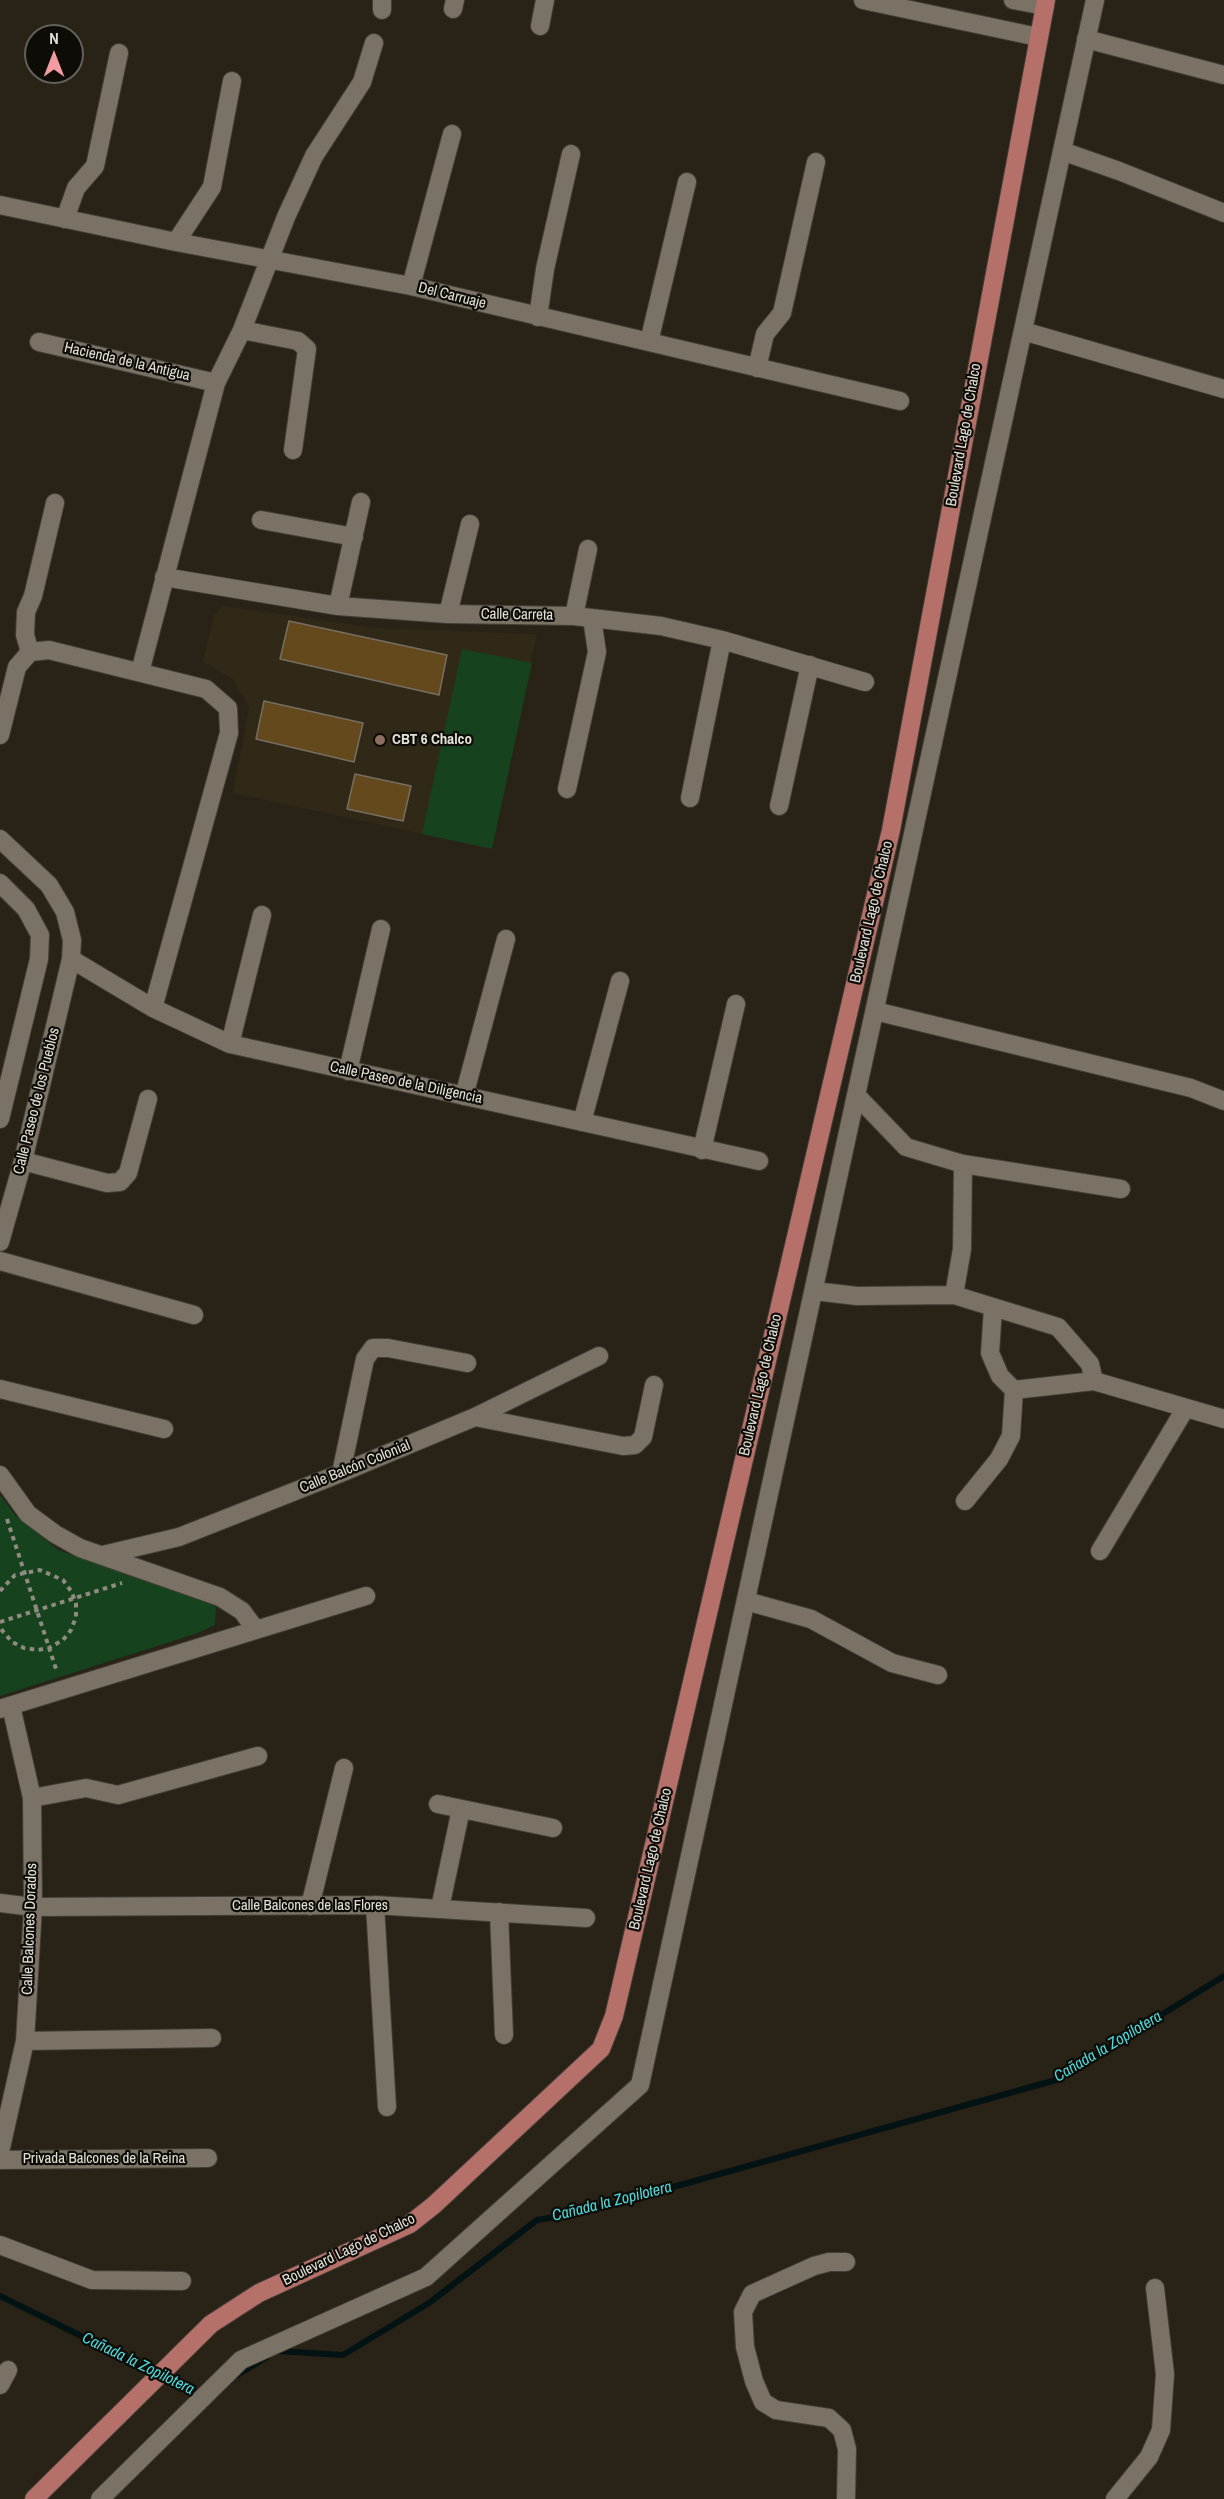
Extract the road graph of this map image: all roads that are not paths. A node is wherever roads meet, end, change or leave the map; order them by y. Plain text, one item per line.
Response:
1 (545, 0) edge
2 (863, 0) edge
3 (1013, 0) edge
4 (1095, 0) edge
5 (1046, 3) edge
6 (540, 26) dead end
7 (1038, 37) junction
8 (1086, 39) junction
9 (374, 43) dead end
10 (119, 53) dead end
11 (1224, 75) edge
12 (232, 81) dead end
13 (452, 134) dead end
14 (1062, 151) junction
15 (571, 154) dead end
16 (816, 162) dead end
17 (687, 182) dead end
18 (0, 205) edge
19 (1224, 213) edge
20 (65, 219) junction
21 (176, 242) junction
22 (270, 259) junction
23 (411, 286) junction
24 (538, 317) junction
25 (242, 330) junction
26 (1023, 331) junction
27 (39, 342) dead end
28 (649, 342) junction
29 (757, 368) junction
30 (216, 383) junction
31 (1224, 389) edge
32 (900, 401) dead end
33 (293, 450) dead end
34 (361, 502) dead end
35 (55, 503) dead end
36 (261, 520) dead end
37 (470, 524) dead end
38 (354, 537) junction
39 (588, 549) dead end
40 (164, 578) junction
41 (338, 606) junction
42 (448, 614) junction
43 (574, 616) junction
44 (592, 618) junction
45 (722, 640) junction
46 (30, 652) junction
47 (810, 665) junction
48 (140, 672) junction
49 (865, 682) dead end
50 (0, 735) edge
51 (567, 789) dead end
52 (690, 798) dead end
53 (779, 806) dead end
54 (0, 839) edge
55 (0, 883) edge
56 (262, 915) dead end
57 (381, 929) dead end
58 (506, 939) dead end
59 (70, 959) junction
60 (620, 981) dead end
61 (736, 1004) dead end
62 (153, 1008) junction
63 (875, 1011) junction
64 (230, 1044) junction
65 (348, 1071) junction
66 (464, 1096) junction
67 (856, 1096) junction
68 (148, 1099) dead end
69 (1224, 1101) edge
70 (0, 1119) edge
71 (582, 1122) junction
72 (702, 1150) junction
73 (23, 1161) junction
74 (759, 1161) dead end
75 (963, 1164) junction
76 (1121, 1189) dead end
77 (0, 1242) edge
78 (0, 1261) edge
79 (814, 1291) junction
80 (954, 1295) junction
81 (993, 1308) junction
82 (194, 1315) dead end
83 (599, 1356) dead end
84 (466, 1364) dead end
85 (1094, 1381) junction
86 (654, 1385) dead end
87 (0, 1389) edge
88 (1014, 1390) junction
89 (1185, 1409) junction
90 (475, 1417) junction
91 (1224, 1419) edge
92 (164, 1429) dead end
93 (341, 1473) junction
94 (0, 1475) edge
95 (965, 1501) dead end
96 (1100, 1551) dead end
97 (103, 1555) junction
98 (366, 1596) dead end
99 (746, 1601) junction
100 (256, 1630) junction
101 (938, 1675) dead end
102 (5, 1707) edge
103 (258, 1756) dead end
104 (344, 1768) dead end
105 (32, 1798) junction
106 (438, 1804) dead end
107 (461, 1809) junction
108 (553, 1828) dead end
109 (0, 1903) edge
110 (375, 1905) junction
111 (310, 1906) junction
112 (33, 1907) junction
113 (440, 1908) junction
114 (499, 1912) junction
115 (586, 1918) dead end
116 (504, 2035) dead end
117 (212, 2038) dead end
118 (25, 2041) junction
119 (6, 2095) edge
120 (387, 2107) dead end
121 (0, 2152) edge
122 (208, 2158) dead end
123 (0, 2160) edge
124 (0, 2245) edge
125 (846, 2262) dead end
126 (182, 2282) dead end
127 (1155, 2288) dead end
128 (34, 2499) edge
129 (100, 2499) edge
130 (846, 2499) edge
131 (1115, 2499) edge

1 - 6 street
2 - 7 street
3 - 5 street
4 - 8 street
5 - 7 main road, Boulevard Lago de Chalco
7 - 128 main road, Boulevard Lago de Chalco
8 - 11 street
8 - 14 street
9 - 22 street
10 - 20 street
12 - 21 street
13 - 23 street
14 - 19 street
14 - 26 street
15 - 24 street
16 - 29 street
17 - 28 street
18 - 20 street, Del Carruaje
20 - 21 street, Del Carruaje
21 - 22 street, Del Carruaje
22 - 23 street, Del Carruaje
22 - 25 street
23 - 24 street, Del Carruaje
24 - 28 street, Del Carruaje
25 - 30 street
25 - 33 street
26 - 31 street
26 - 63 street
27 - 30 street, Hacienda de la Antigua
28 - 29 street, Del Carruaje
29 - 32 street, Del Carruaje
30 - 40 street
34 - 38 street
35 - 46 street
36 - 38 street
37 - 42 street
38 - 41 street
39 - 43 street
40 - 41 street, Calle Carreta
40 - 48 street
41 - 42 street, Calle Carreta
42 - 43 street, Calle Carreta
43 - 44 street, Calle Carreta
44 - 45 street, Calle Carreta
44 - 51 street
45 - 47 street, Calle Carreta
45 - 52 street
46 - 48 street
46 - 50 street
47 - 49 street, Calle Carreta
47 - 53 street
48 - 62 street
54 - 59 street, Calle Paseo de los Pueblos
55 - 70 street
56 - 64 street
57 - 65 street
58 - 66 street
59 - 62 street, Calle Paseo de la Diligencia
59 - 73 street, Calle Paseo de los Pueblos
60 - 71 street
61 - 72 street
62 - 64 street, Calle Paseo de la Diligencia
63 - 67 street
63 - 69 street
64 - 65 street, Calle Paseo de la Diligencia
65 - 66 street, Calle Paseo de la Diligencia
66 - 71 street, Calle Paseo de la Diligencia
67 - 75 street
67 - 79 street
68 - 73 street
71 - 72 street, Calle Paseo de la Diligencia
72 - 74 street, Calle Paseo de la Diligencia
73 - 77 street, Calle Paseo de los Pueblos
75 - 76 street
75 - 80 street
78 - 82 street
79 - 80 street
79 - 99 street
80 - 81 street
81 - 85 street
81 - 88 street
83 - 90 street, Calle Balcón Colonial
84 - 93 street
85 - 88 street
85 - 89 street
86 - 90 street
87 - 92 street
88 - 95 street
89 - 91 street
89 - 96 street
90 - 93 street, Calle Balcón Colonial
93 - 97 street, Calle Balcón Colonial
94 - 97 street
97 - 100 street
98 - 100 street
99 - 101 street
99 - 129 street
100 - 102 street
102 - 105 street, Calle Balcones Dorados
103 - 105 street
104 - 111 street
105 - 112 street, Calle Balcones Dorados
106 - 107 street
107 - 108 street
107 - 113 street
109 - 112 street, Calle Balcones de las Flores
110 - 111 street, Calle Balcones de las Flores
110 - 113 street, Calle Balcones de las Flores
110 - 120 street
111 - 112 street, Calle Balcones de las Flores
112 - 118 street, Calle Balcones Dorados
113 - 114 street, Calle Balcones de las Flores
114 - 115 street, Calle Balcones de las Flores
114 - 116 street
117 - 118 street
118 - 119 street, Calle Balcones Dorados
119 - 121 street, Calle Balcones Dorados
122 - 123 street, Privada Balcones de la Reina
124 - 126 street
125 - 130 street
127 - 131 street

